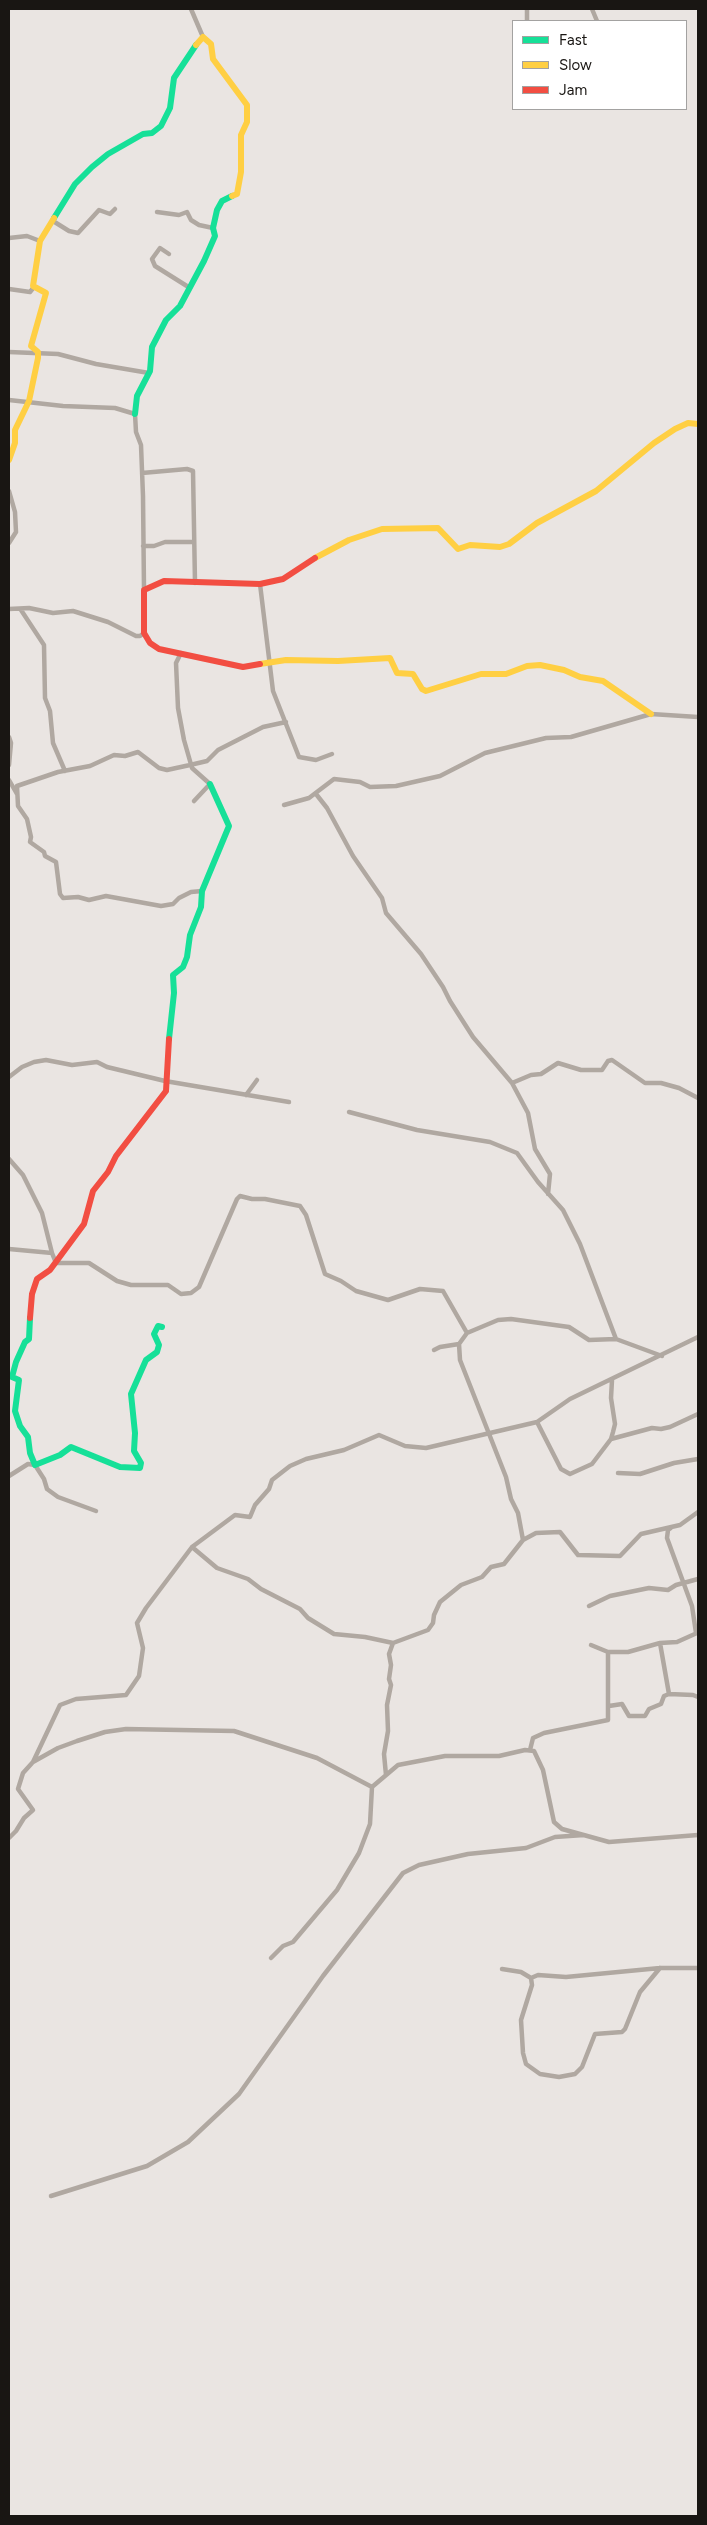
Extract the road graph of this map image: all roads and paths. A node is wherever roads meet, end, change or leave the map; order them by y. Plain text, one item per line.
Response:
1 (190, 9) edge
2 (203, 37) junction
3 (115, 209) dead end
4 (156, 212) dead end
5 (53, 221) junction
6 (213, 228) junction
7 (9, 238) edge
8 (40, 241) junction
9 (170, 254) dead end
10 (34, 287) junction
11 (190, 288) junction
12 (9, 289) edge
13 (9, 352) edge
14 (38, 352) junction
15 (149, 373) junction
16 (9, 400) edge
17 (29, 402) junction
18 (136, 414) junction
19 (698, 424) edge
20 (9, 460) edge
21 (142, 472) junction
22 (9, 491) edge
23 (194, 542) junction
24 (9, 543) edge
25 (143, 546) junction
26 (195, 583) junction
27 (260, 584) junction
28 (144, 590) junction
29 (9, 609) edge
30 (21, 610) junction
31 (144, 633) junction
32 (181, 654) junction
33 (270, 664) junction
34 (652, 714) junction
35 (698, 717) edge
36 (286, 722) junction
37 (9, 737) edge
38 (332, 754) dead end
39 (9, 765) edge
40 (190, 766) junction
41 (65, 771) junction
42 (9, 780) edge
43 (210, 784) junction
44 (17, 794) junction
45 (316, 794) junction
46 (194, 801) dead end
47 (284, 805) dead end
48 (202, 891) junction
49 (9, 1077) edge
50 (257, 1080) dead end
51 (165, 1081) junction
52 (512, 1083) junction
53 (246, 1095) junction
54 (698, 1098) edge
55 (289, 1102) dead end
56 (349, 1112) dead end
57 (9, 1159) edge
58 (548, 1194) junction
59 (9, 1249) edge
60 (52, 1253) junction
61 (56, 1263) junction
62 (162, 1327) dead end
63 (467, 1333) junction
64 (698, 1337) edge
65 (616, 1340) junction
66 (459, 1344) junction
67 (434, 1350) dead end
68 (662, 1356) junction
69 (612, 1380) junction
70 (698, 1414) edge
71 (537, 1422) junction
72 (490, 1434) junction
73 (611, 1439) junction
74 (698, 1459) edge
75 (35, 1465) junction
76 (618, 1473) dead end
77 (9, 1476) edge
78 (96, 1511) dead end
79 (698, 1512) edge
80 (672, 1527) junction
81 (523, 1540) junction
82 (192, 1547) junction
83 (698, 1579) edge
84 (683, 1583) junction
85 (590, 1606) dead end
86 (697, 1633) edge
87 (392, 1643) junction
88 (660, 1643) junction
89 (591, 1645) dead end
90 (608, 1652) junction
91 (668, 1694) junction
92 (698, 1697) edge
93 (610, 1706) junction
94 (530, 1750) junction
95 (33, 1762) junction
96 (386, 1775) junction
97 (372, 1787) junction
98 (584, 1835) junction
99 (698, 1835) edge
100 (9, 1838) edge
101 (270, 1958) dead end
102 (660, 1968) junction
103 (698, 1968) edge
104 (502, 1969) dead end
105 (531, 1978) junction
106 (51, 2196) dead end

1 - 2 street
2 - 5 street
2 - 6 street
3 - 5 street
4 - 6 street
5 - 8 street
6 - 11 street
7 - 8 street
8 - 10 street
9 - 11 street
10 - 12 street
10 - 14 street
11 - 15 street
13 - 14 street
14 - 15 street
14 - 17 street
15 - 18 street
16 - 17 street
17 - 18 street
17 - 20 street
18 - 21 street
19 - 27 street
21 - 23 street
21 - 25 street
22 - 24 street
23 - 25 street
23 - 26 street
25 - 28 street
26 - 27 street
26 - 28 street
27 - 33 street
28 - 31 street
29 - 30 street
30 - 31 street
30 - 41 street
31 - 32 street
32 - 33 street
32 - 40 street
33 - 34 street
33 - 36 street
34 - 35 street
34 - 45 street
36 - 38 street
36 - 40 street
37 - 39 street
40 - 41 street
40 - 43 street
41 - 44 street
42 - 44 street
43 - 46 street
43 - 48 street
44 - 48 street
45 - 47 street
45 - 52 street
48 - 51 street
49 - 51 street
50 - 53 street
51 - 53 street
51 - 61 street
52 - 54 street
52 - 58 street
53 - 55 street
56 - 58 street
57 - 60 street
58 - 65 street
59 - 60 street
60 - 61 street
61 - 63 street
61 - 75 street
62 - 75 street
63 - 65 street
63 - 66 street
64 - 68 street
65 - 68 street
66 - 67 street
66 - 72 street
68 - 69 street
69 - 71 street
69 - 73 street
70 - 73 street
71 - 72 street
71 - 73 street
72 - 81 street
72 - 82 street
74 - 76 street
75 - 77 street
75 - 78 street
79 - 80 street
80 - 81 street
80 - 84 street
81 - 87 street
82 - 87 street
82 - 95 street
83 - 84 street
84 - 85 street
84 - 86 street
86 - 88 street
87 - 96 street
88 - 90 street
88 - 91 street
89 - 90 street
90 - 93 street
91 - 92 street
91 - 93 street
93 - 94 street
94 - 96 street
94 - 98 street
95 - 97 street
95 - 100 street
96 - 97 street
97 - 101 street
98 - 99 street
98 - 106 street
102 - 103 street
102 - 105 street
102 - 105 street
104 - 105 street

